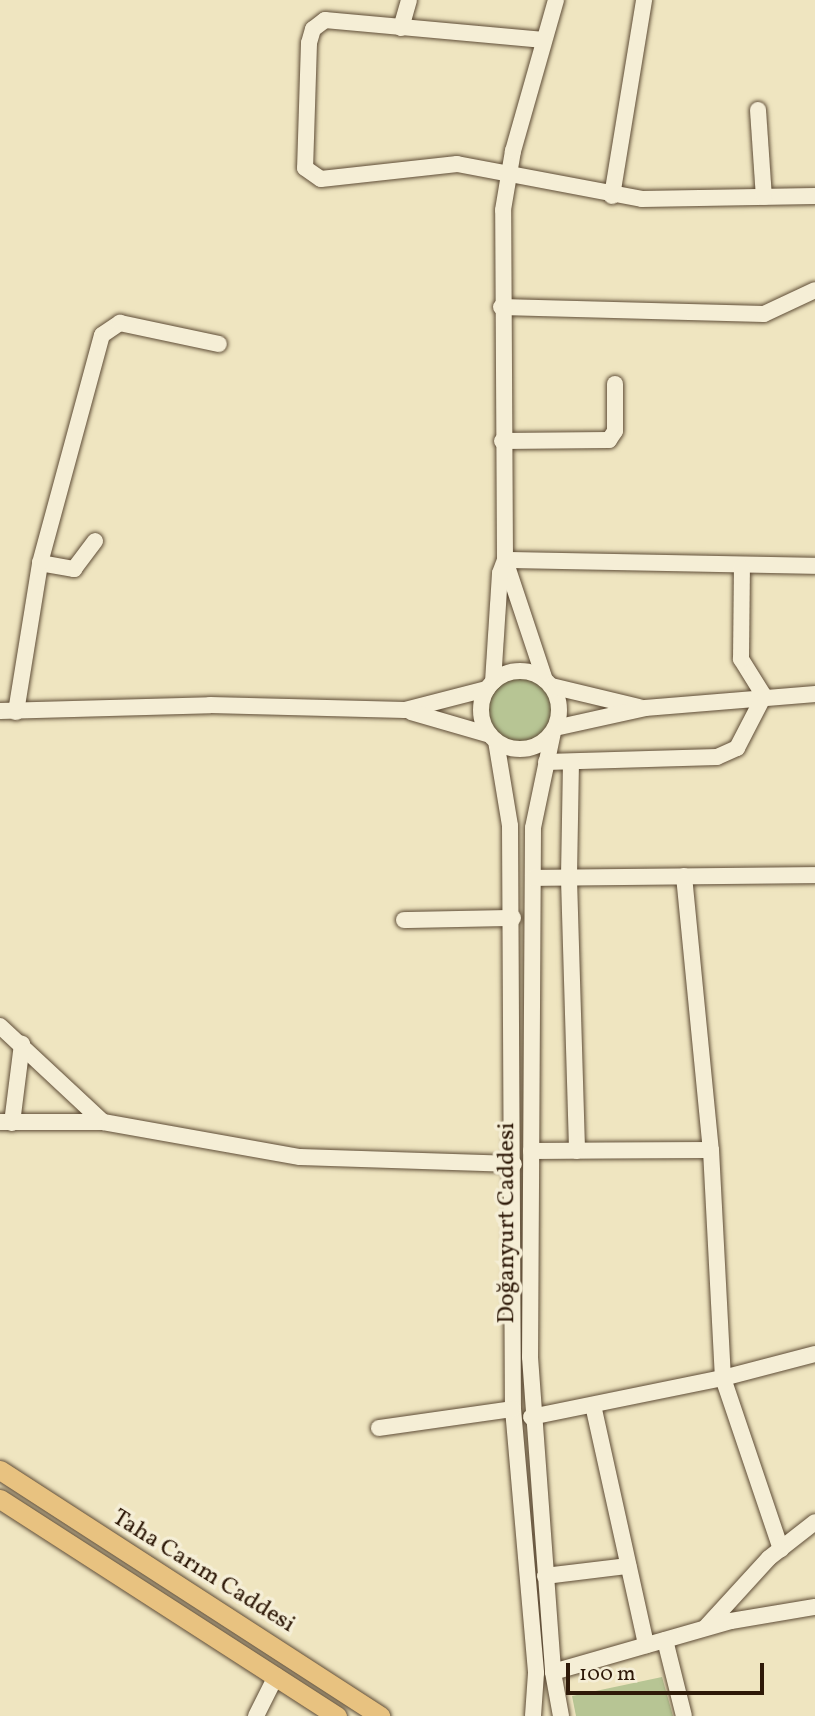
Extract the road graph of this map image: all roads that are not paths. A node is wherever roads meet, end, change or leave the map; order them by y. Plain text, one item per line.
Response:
1 (409, 0) edge
2 (556, 0) edge
3 (644, 0) edge
4 (401, 28) junction
5 (544, 40) junction
6 (758, 110) dead end
7 (509, 170) junction
8 (612, 196) junction
9 (815, 196) edge
10 (764, 197) junction
11 (815, 290) edge
12 (501, 307) junction
13 (219, 344) dead end
14 (615, 384) dead end
15 (502, 441) junction
16 (95, 541) dead end
17 (505, 560) junction
18 (40, 563) junction
19 (815, 566) edge
20 (742, 567) junction
21 (548, 683) junction
22 (490, 686) junction
23 (815, 694) edge
24 (764, 696) junction
25 (645, 708) junction
26 (405, 710) junction
27 (8, 712) edge
28 (554, 730) junction
29 (493, 738) junction
30 (546, 762) junction
31 (571, 762) junction
32 (815, 875) edge
33 (684, 876) junction
34 (533, 878) junction
35 (569, 879) junction
36 (513, 918) junction
37 (404, 920) dead end
38 (0, 1026) edge
39 (22, 1044) junction
40 (103, 1122) junction
41 (6, 1123) edge
42 (711, 1150) junction
43 (531, 1151) junction
44 (577, 1151) junction
45 (514, 1164) junction
46 (815, 1354) edge
47 (723, 1378) junction
48 (593, 1405) junction
49 (513, 1409) junction
50 (531, 1417) junction
51 (379, 1428) dead end
52 (0, 1470) edge
53 (0, 1499) edge
54 (815, 1522) edge
55 (781, 1549) junction
56 (628, 1566) junction
57 (545, 1576) junction
58 (815, 1607) edge
59 (706, 1628) junction
60 (665, 1640) junction
61 (646, 1645) junction
62 (553, 1672) junction
63 (276, 1676) junction
64 (256, 1716) edge
65 (337, 1716) edge
66 (380, 1716) edge
67 (533, 1716) edge
68 (561, 1716) edge
69 (684, 1716) edge

1 - 4 street
2 - 5 street
3 - 8 street
4 - 5 street
4 - 7 street
5 - 7 street
6 - 10 street
7 - 8 street
7 - 12 street
8 - 10 street
9 - 10 street
11 - 12 street
12 - 15 street
13 - 18 street
14 - 15 street
15 - 17 street
16 - 18 street
17 - 20 street
17 - 21 street
17 - 22 street
18 - 27 street
19 - 20 street
20 - 24 street
21 - 22 street
21 - 25 street
21 - 28 street
22 - 26 street
22 - 29 street
23 - 24 street
24 - 25 street
24 - 31 street
25 - 28 street
26 - 27 street
26 - 29 street
28 - 29 street
28 - 30 street, Doğanyurt Caddesi
29 - 36 street, Doğanyurt Caddesi
30 - 31 street
30 - 34 street, Doğanyurt Caddesi
31 - 35 street
32 - 33 street
33 - 35 street
33 - 42 street
34 - 35 street
34 - 43 street, Doğanyurt Caddesi
35 - 44 street
36 - 37 street
36 - 45 street, Doğanyurt Caddesi
38 - 39 street
39 - 40 street
39 - 41 street
40 - 41 street
40 - 45 street
42 - 44 street
42 - 47 street
43 - 44 street
43 - 50 street, Doğanyurt Caddesi
45 - 49 street, Doğanyurt Caddesi
46 - 47 street
47 - 48 street
47 - 55 street
48 - 50 street
48 - 56 street
49 - 51 street
49 - 67 street, Doğanyurt Caddesi
50 - 57 street, Doğanyurt Caddesi
52 - 66 main road, Taha Carım Caddesi
53 - 63 main road, Taha Carım Caddesi
54 - 55 street
55 - 59 street
56 - 57 street
56 - 61 street
57 - 62 street, Doğanyurt Caddesi
58 - 59 street
59 - 60 street
60 - 61 street
60 - 69 street
61 - 62 street
62 - 68 street, Doğanyurt Caddesi
63 - 64 street
63 - 65 main road, Taha Carım Caddesi

